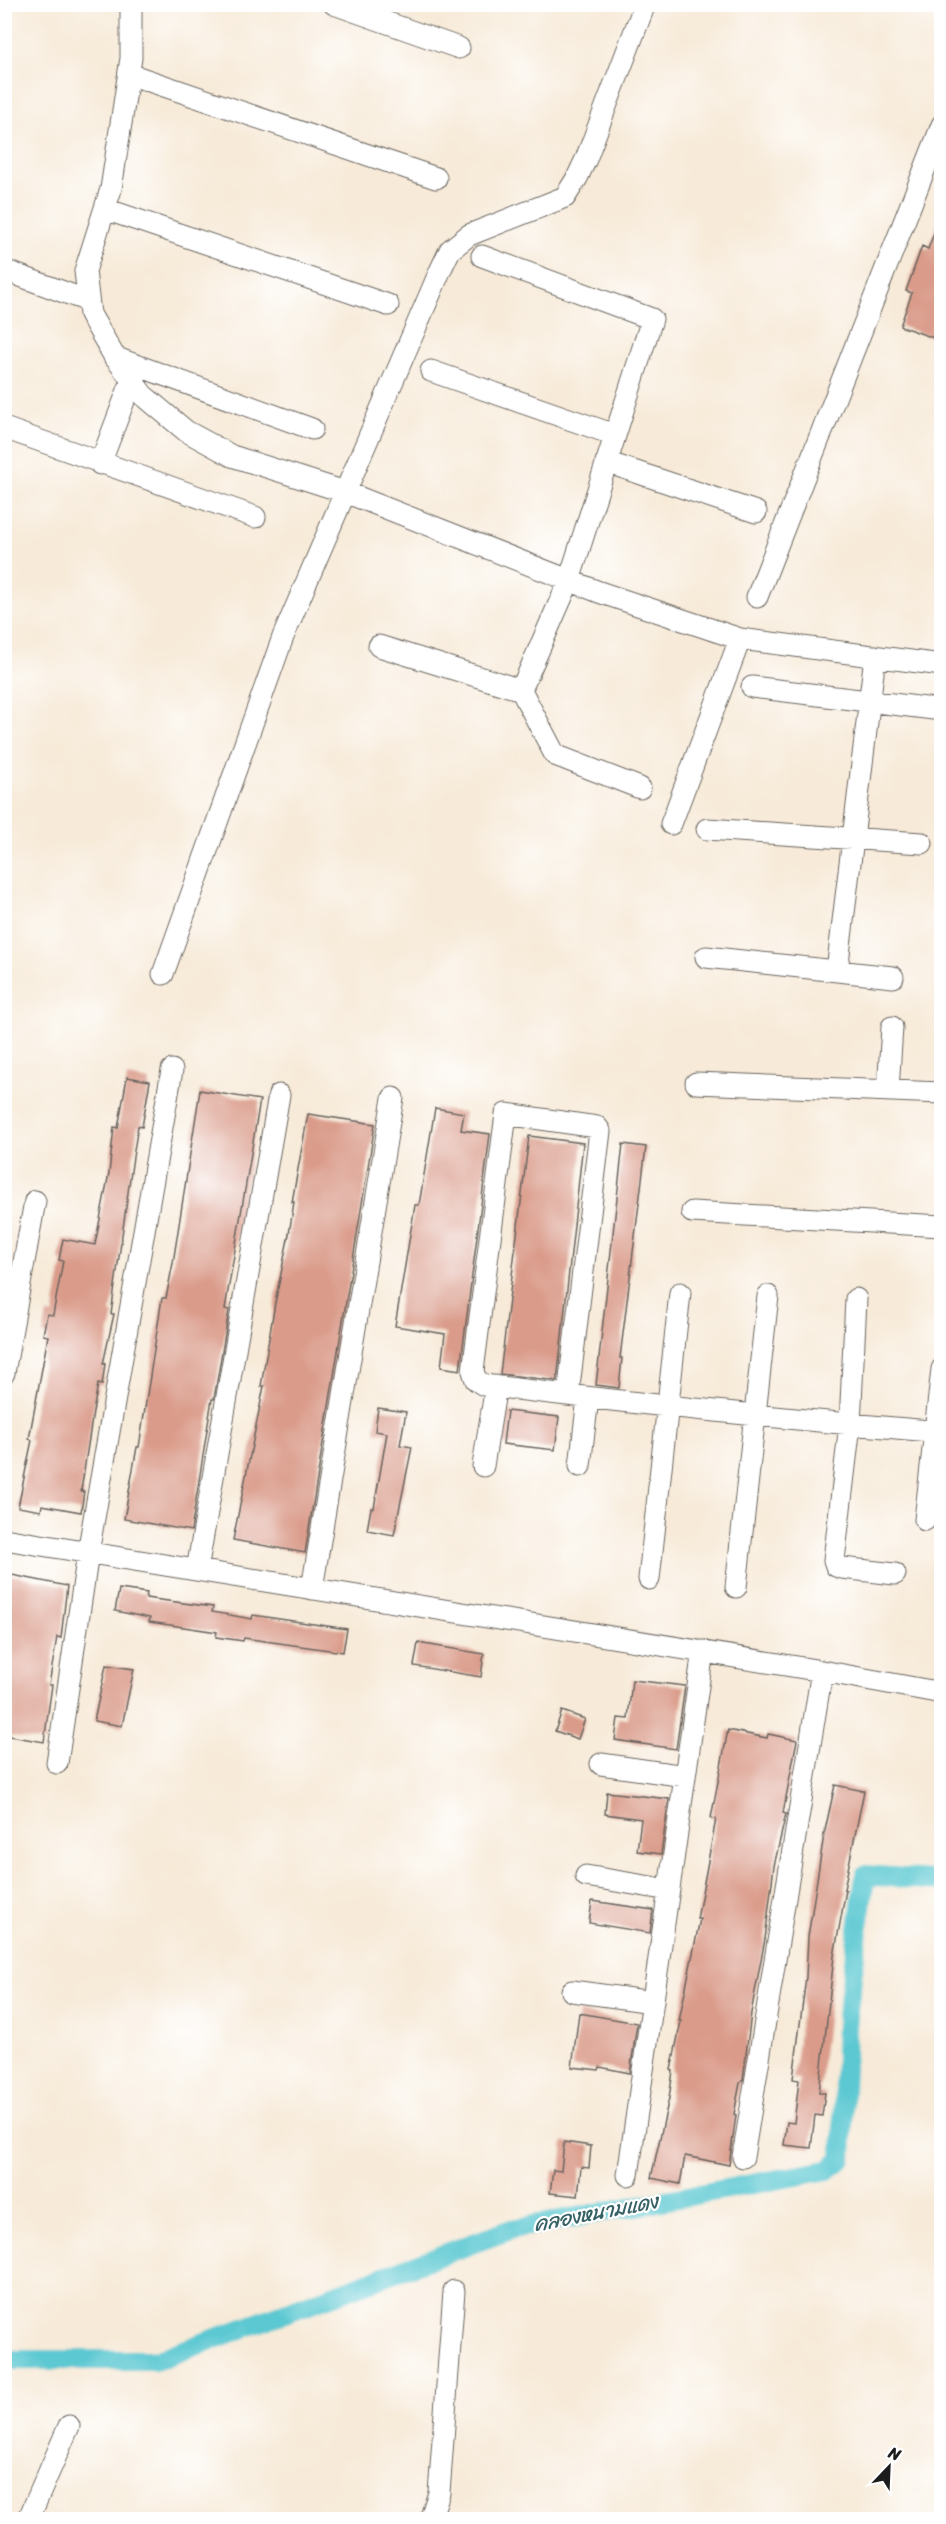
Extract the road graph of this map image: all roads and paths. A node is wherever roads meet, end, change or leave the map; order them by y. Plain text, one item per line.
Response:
1 (131, 4) edge
2 (334, 4) edge
3 (645, 4) edge
4 (459, 48) dead end
5 (129, 74) junction
6 (942, 125) edge
7 (436, 178) dead end
8 (105, 209) junction
9 (482, 256) dead end
10 (4, 270) edge
11 (88, 301) junction
12 (388, 305) dead end
13 (114, 356) junction
14 (431, 371) dead end
15 (132, 380) junction
16 (4, 428) edge
17 (312, 429) dead end
18 (615, 435) junction
19 (606, 462) junction
20 (100, 464) junction
21 (345, 492) junction
22 (756, 512) dead end
23 (255, 517) dead end
24 (569, 581) junction
25 (757, 597) dead end
26 (740, 639) junction
27 (379, 646) dead end
28 (875, 656) junction
29 (942, 665) edge
30 (752, 687) dead end
31 (521, 690) junction
32 (870, 701) junction
33 (942, 710) edge
34 (640, 788) dead end
35 (671, 824) dead end
36 (707, 829) dead end
37 (852, 838) junction
38 (922, 843) dead end
39 (706, 957) dead end
40 (837, 971) junction
41 (163, 974) dead end
42 (893, 977) dead end
43 (892, 1027) dead end
44 (172, 1070) dead end
45 (696, 1083) dead end
46 (888, 1090) junction
47 (942, 1093) edge
48 (279, 1095) dead end
49 (393, 1098) dead end
50 (34, 1200) dead end
51 (692, 1212) dead end
52 (942, 1226) edge
53 (680, 1293) dead end
54 (768, 1296) dead end
55 (856, 1299) dead end
56 (942, 1369) edge
57 (4, 1372) edge
58 (496, 1386) junction
59 (578, 1396) junction
60 (666, 1407) junction
61 (755, 1415) junction
62 (850, 1424) junction
63 (938, 1432) edge
64 (483, 1466) dead end
65 (580, 1466) dead end
66 (925, 1520) dead end
67 (4, 1539) edge
68 (88, 1553) junction
69 (197, 1570) junction
70 (895, 1574) dead end
71 (649, 1579) dead end
72 (736, 1587) dead end
73 (312, 1589) junction
74 (703, 1651) junction
75 (822, 1671) junction
76 (942, 1693) edge
77 (57, 1763) dead end
78 (601, 1764) dead end
79 (685, 1776) junction
80 (586, 1876) dead end
81 (669, 1890) junction
82 (572, 1991) dead end
83 (653, 2002) junction
84 (743, 2157) dead end
85 (628, 2175) dead end
86 (454, 2291) dead end
87 (69, 2426) dead end
88 (28, 2520) edge
89 (430, 2520) edge

1 - 5 street
2 - 4 street
3 - 21 street
5 - 7 street
5 - 8 street
6 - 25 street
8 - 11 street
8 - 12 street
9 - 18 street
10 - 11 street
11 - 13 street
13 - 15 street
13 - 17 street
14 - 18 street
15 - 20 street
15 - 21 street
16 - 20 street
18 - 19 street
19 - 22 street
19 - 24 street
20 - 23 street
21 - 24 street
21 - 41 street
24 - 26 street
24 - 31 street
26 - 28 street
26 - 35 street
27 - 31 street
28 - 29 street
28 - 32 street
30 - 32 street
31 - 34 street
32 - 33 street
32 - 37 street
36 - 37 street
37 - 38 street
37 - 40 street
39 - 40 street
40 - 42 street
43 - 46 street
44 - 68 street
45 - 46 street
46 - 47 street
48 - 69 street
49 - 73 street
50 - 57 street
51 - 52 street
53 - 60 street
54 - 61 street
55 - 62 street
56 - 63 street
58 - 59 street
58 - 59 street
58 - 64 street
59 - 60 street
59 - 65 street
60 - 61 street
60 - 71 street
61 - 62 street
61 - 72 street
62 - 63 street
62 - 70 street
63 - 66 street
67 - 68 street
68 - 69 street
68 - 77 street
69 - 73 street
73 - 74 street
74 - 75 street
74 - 79 street
75 - 76 street
75 - 84 street
78 - 79 street
79 - 81 street
80 - 81 street
81 - 83 street
82 - 83 street
83 - 85 street
86 - 89 street
87 - 88 street

